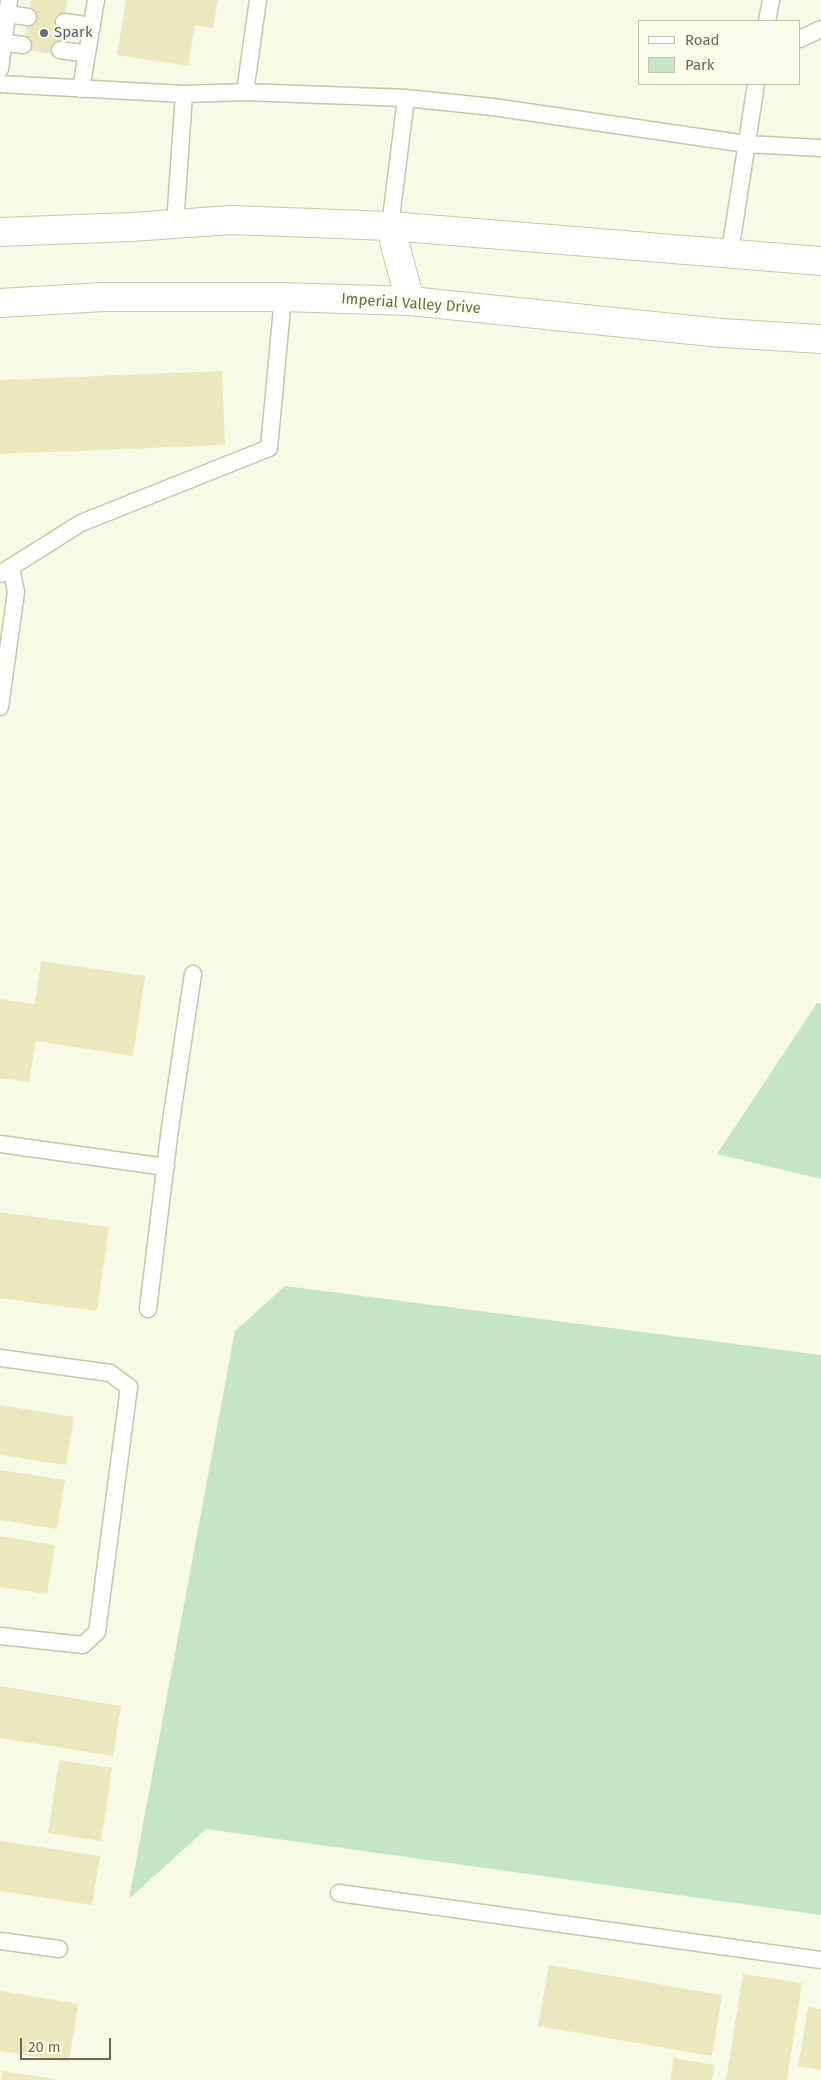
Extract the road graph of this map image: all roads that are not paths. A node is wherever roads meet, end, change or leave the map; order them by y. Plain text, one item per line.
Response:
1 (95, 0) edge
2 (258, 0) edge
3 (771, 0) edge
4 (8, 7) edge
5 (28, 17) dead end
6 (767, 20) edge
7 (64, 22) dead end
8 (92, 26) junction
9 (821, 29) edge
10 (801, 39) edge
11 (1, 43) edge
12 (24, 45) dead end
13 (60, 50) dead end
14 (87, 54) junction
15 (0, 68) edge
16 (0, 84) edge
17 (756, 85) edge
18 (81, 89) junction
19 (245, 92) junction
20 (184, 94) junction
21 (406, 98) junction
22 (746, 144) junction
23 (821, 148) edge
24 (175, 224) junction
25 (390, 226) junction
26 (0, 232) edge
27 (730, 252) junction
28 (821, 261) edge
29 (283, 297) junction
30 (410, 301) junction
31 (0, 303) edge
32 (821, 339) edge
33 (6, 571) edge
34 (0, 707) edge
35 (193, 974) dead end
36 (0, 1144) edge
37 (166, 1167) junction
38 (148, 1309) dead end
39 (0, 1358) edge
40 (0, 1636) edge
41 (339, 1893) dead end
42 (0, 1941) edge
43 (59, 1949) dead end
44 (821, 1960) edge

1 - 8 lane
2 - 19 lane
3 - 6 lane
4 - 5 lane
4 - 11 lane
7 - 8 lane
8 - 14 lane
9 - 10 lane
11 - 12 lane
11 - 15 lane
13 - 14 lane
14 - 18 lane
16 - 18 lane
17 - 22 lane
18 - 20 lane
19 - 20 lane
19 - 21 lane
20 - 24 lane
21 - 22 lane
21 - 25 lane
22 - 23 lane
22 - 27 lane
24 - 25 main road
24 - 26 main road
25 - 27 main road
25 - 30 main road
27 - 28 main road
29 - 30 main road, Imperial Valley Drive
29 - 31 main road, Imperial Valley Drive
29 - 33 lane
30 - 32 main road, Imperial Valley Drive
33 - 34 lane
35 - 37 lane
36 - 37 lane
37 - 38 lane
39 - 40 lane
41 - 44 lane
42 - 43 lane

